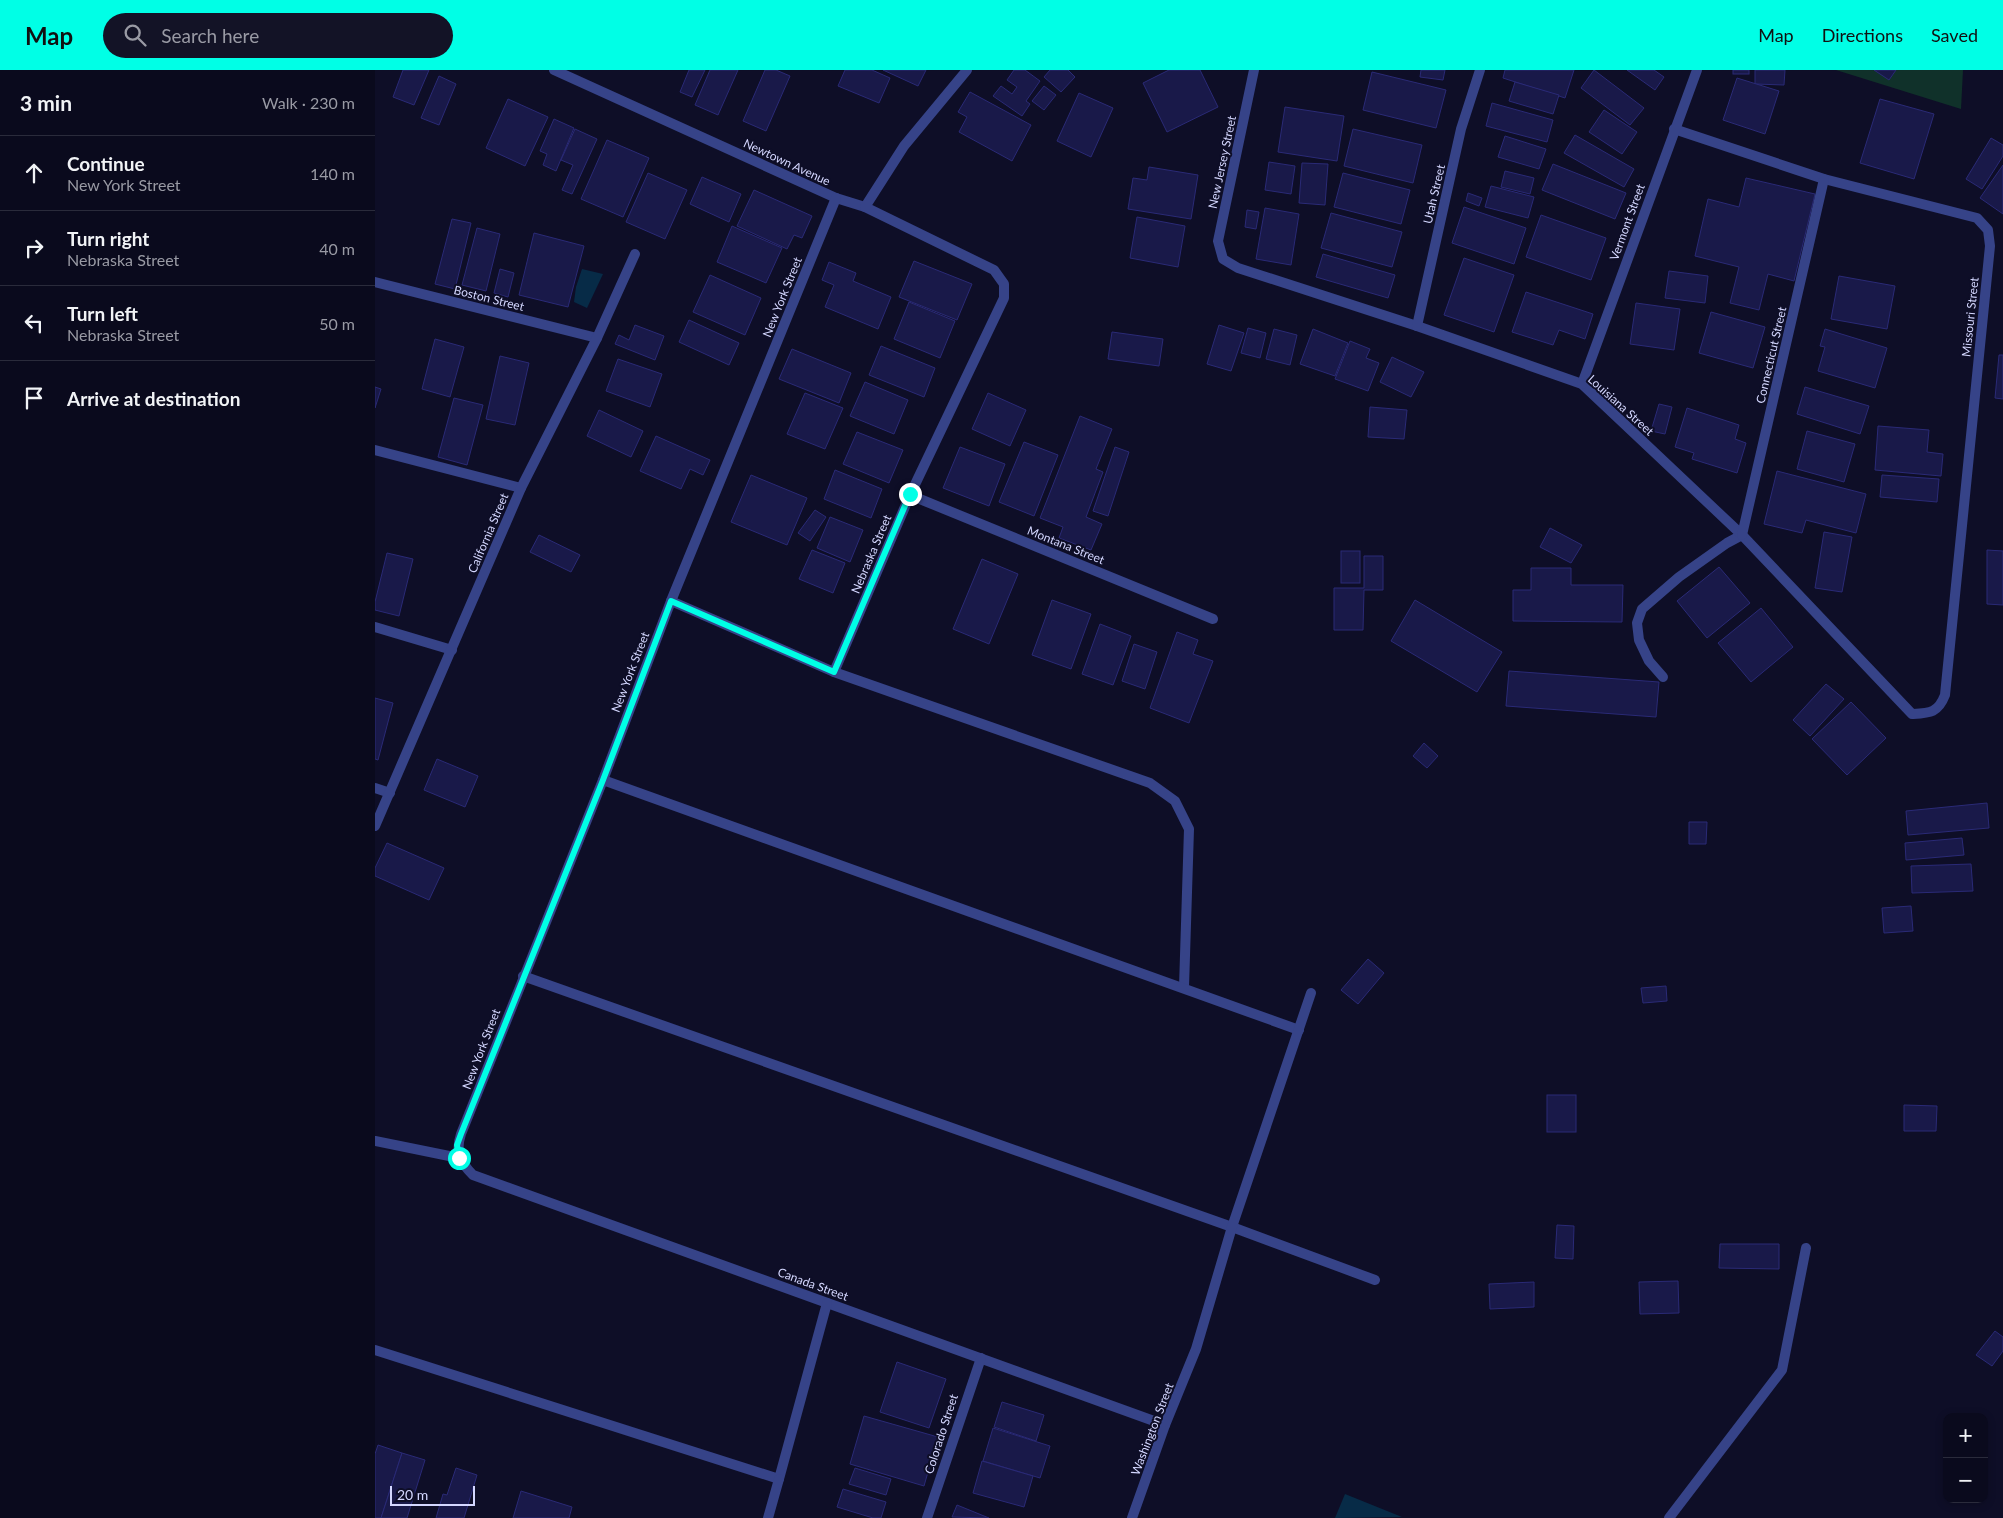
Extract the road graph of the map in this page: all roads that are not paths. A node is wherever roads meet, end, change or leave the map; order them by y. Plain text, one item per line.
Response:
1 (554, 70) edge
2 (967, 70) edge
3 (1254, 70) edge
4 (1480, 70) edge
5 (1697, 70) edge
6 (1674, 129) junction
7 (1824, 179) junction
8 (836, 198) junction
9 (865, 206) junction
10 (635, 254) dead end
11 (1223, 259) joint
12 (375, 282) edge
13 (1004, 284) joint
14 (1417, 326) junction
15 (597, 338) junction
16 (1581, 384) junction
17 (375, 450) edge
18 (521, 488) junction
19 (910, 494) junction
20 (1742, 535) junction
21 (671, 601) junction
22 (1213, 619) dead end
23 (375, 627) edge
24 (452, 650) junction
25 (834, 672) junction
26 (1663, 677) dead end
27 (1912, 714) joint
28 (603, 780) junction
29 (375, 788) edge
30 (390, 793) junction
31 (375, 826) edge
32 (523, 976) junction
33 (1184, 988) junction
34 (1311, 993) dead end
35 (1299, 1030) junction
36 (375, 1141) edge
37 (459, 1158) junction
38 (1232, 1227) junction
39 (1806, 1248) dead end
40 (1375, 1280) dead end
41 (827, 1303) junction
42 (375, 1350) edge
43 (981, 1358) junction
44 (1165, 1425) junction
45 (779, 1480) junction
46 (768, 1518) edge
47 (927, 1518) edge
48 (1132, 1518) edge
49 (1669, 1518) edge

1 - 8 street, Newtown Avenue
2 - 9 street
3 - 11 street, New Jersey Street
4 - 14 street, Utah Street
5 - 6 street, Vermont Street
6 - 7 street, Missouri Street
6 - 16 street, Vermont Street
7 - 20 street, Connecticut Street
7 - 27 street, Missouri Street
8 - 9 street, Newtown Avenue
8 - 21 street, New York Street
9 - 13 street, Newtown Avenue
10 - 15 street, California Street
11 - 14 street, Louisiana Street
12 - 15 street, Boston Street
13 - 19 street, Nebraska Street
14 - 16 street, Louisiana Street
15 - 18 street, California Street
16 - 20 street, Louisiana Street
17 - 18 street
18 - 24 street, California Street
19 - 22 street, Montana Street
19 - 25 street, Nebraska Street
20 - 26 street
20 - 27 street, Louisiana Street
21 - 25 street
21 - 28 street, New York Street
23 - 24 street
24 - 30 street, California Street
25 - 33 street
28 - 32 street, New York Street
28 - 33 street
29 - 30 street
30 - 31 street, California Street
32 - 37 street, New York Street
32 - 38 street
33 - 35 street
34 - 35 street, Washington Street
35 - 38 street, Washington Street
36 - 37 street
37 - 41 street, Canada Street
38 - 40 street
38 - 44 street, Washington Street
39 - 49 street
41 - 43 street, Canada Street
41 - 45 street
42 - 45 street
43 - 44 street, Canada Street
43 - 47 street, Colorado Street
44 - 48 street, Washington Street
45 - 46 street

